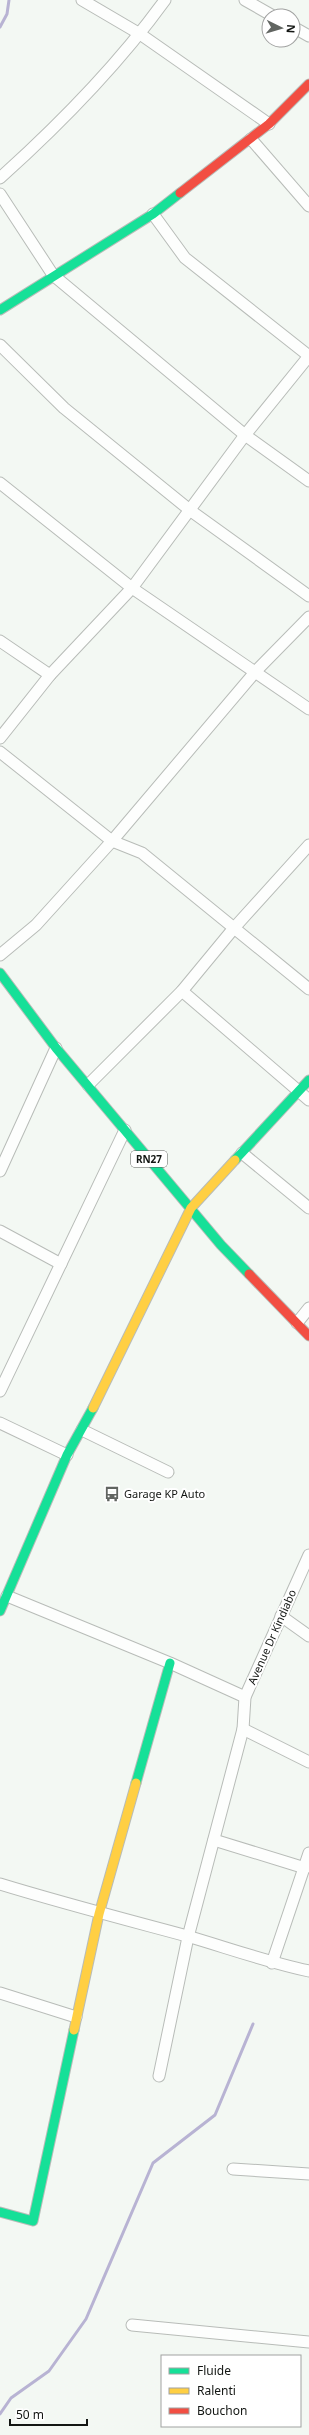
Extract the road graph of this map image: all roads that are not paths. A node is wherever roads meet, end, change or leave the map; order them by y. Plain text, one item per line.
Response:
1 (82, 0) edge
2 (165, 0) edge
3 (245, 0) edge
4 (261, 9) edge
5 (140, 34) junction
6 (309, 84) edge
7 (269, 124) junction
8 (250, 139) junction
9 (0, 178) edge
10 (0, 194) edge
11 (309, 206) edge
12 (153, 214) junction
13 (53, 275) junction
14 (0, 310) edge
15 (0, 345) edge
16 (309, 356) edge
17 (245, 435) junction
18 (309, 481) edge
19 (1, 485) edge
20 (191, 511) junction
21 (132, 588) junction
22 (309, 596) edge
23 (309, 618) edge
24 (0, 641) edge
25 (256, 671) junction
26 (50, 675) junction
27 (309, 709) edge
28 (0, 738) edge
29 (0, 752) edge
30 (112, 841) junction
31 (309, 845) edge
32 (234, 928) junction
33 (0, 955) edge
34 (0, 973) edge
35 (309, 989) edge
36 (182, 991) junction
37 (56, 1048) junction
38 (309, 1080) edge
39 (88, 1085) junction
40 (299, 1091) junction
41 (309, 1100) edge
42 (124, 1130) junction
43 (242, 1153) junction
44 (0, 1171) edge
45 (191, 1208) junction
46 (309, 1208) edge
47 (0, 1231) edge
48 (60, 1264) junction
49 (309, 1308) edge
50 (297, 1323) junction
51 (309, 1336) edge
52 (0, 1391) edge
53 (0, 1423) edge
54 (82, 1430) junction
55 (67, 1455) junction
56 (168, 1472) dead end
57 (309, 1555) edge
58 (7, 1596) junction
59 (0, 1611) edge
60 (281, 1616) junction
61 (309, 1636) edge
62 (170, 1663) junction
63 (245, 1697) junction
64 (244, 1729) junction
65 (309, 1762) edge
66 (214, 1840) junction
67 (309, 1854) edge
68 (305, 1868) junction
69 (0, 1884) edge
70 (99, 1914) junction
71 (188, 1937) junction
72 (272, 1963) junction
73 (309, 1971) edge
74 (0, 1993) edge
75 (76, 2017) junction
76 (159, 2076) dead end
77 (233, 2169) dead end
78 (309, 2174) edge
79 (0, 2212) edge
80 (132, 2325) dead end
81 (309, 2342) edge

1 - 5 street
2 - 5 street
3 - 4 street
5 - 7 street
5 - 9 street
6 - 7 street
7 - 8 street
8 - 11 street
8 - 12 street
10 - 13 street
12 - 13 street
12 - 16 street
13 - 14 street
13 - 17 street
15 - 20 street
16 - 17 street
17 - 18 street
17 - 20 street
19 - 21 street
20 - 21 street
20 - 22 street
21 - 25 street
21 - 26 street
23 - 25 street
24 - 26 street
25 - 27 street
25 - 30 street
26 - 28 street
29 - 30 street
30 - 32 street
30 - 33 street
31 - 32 street
32 - 35 street
32 - 36 street
34 - 37 street, RN27
36 - 39 street
36 - 40 street
37 - 39 street, RN27
37 - 44 street
38 - 40 street
39 - 42 street, RN27
40 - 41 street
40 - 43 street
42 - 45 street, RN27
42 - 48 street
43 - 45 street
43 - 46 street
45 - 50 street, RN27
45 - 54 street
47 - 48 street
48 - 52 street
49 - 50 street
50 - 51 street, RN27
53 - 55 street
54 - 55 street
54 - 56 street
55 - 58 street
57 - 60 street, Avenue Dr Kindiabo
58 - 59 street
58 - 62 street
60 - 61 street
60 - 63 street, Avenue Dr Kindiabo
62 - 63 street
62 - 70 street
63 - 64 street
64 - 65 street
64 - 66 street
66 - 68 street
66 - 71 street
67 - 68 street
68 - 72 street
69 - 70 street
70 - 71 street
70 - 75 street
71 - 72 street
71 - 76 street
72 - 73 street
74 - 75 street
75 - 79 street
77 - 78 street
80 - 81 street

